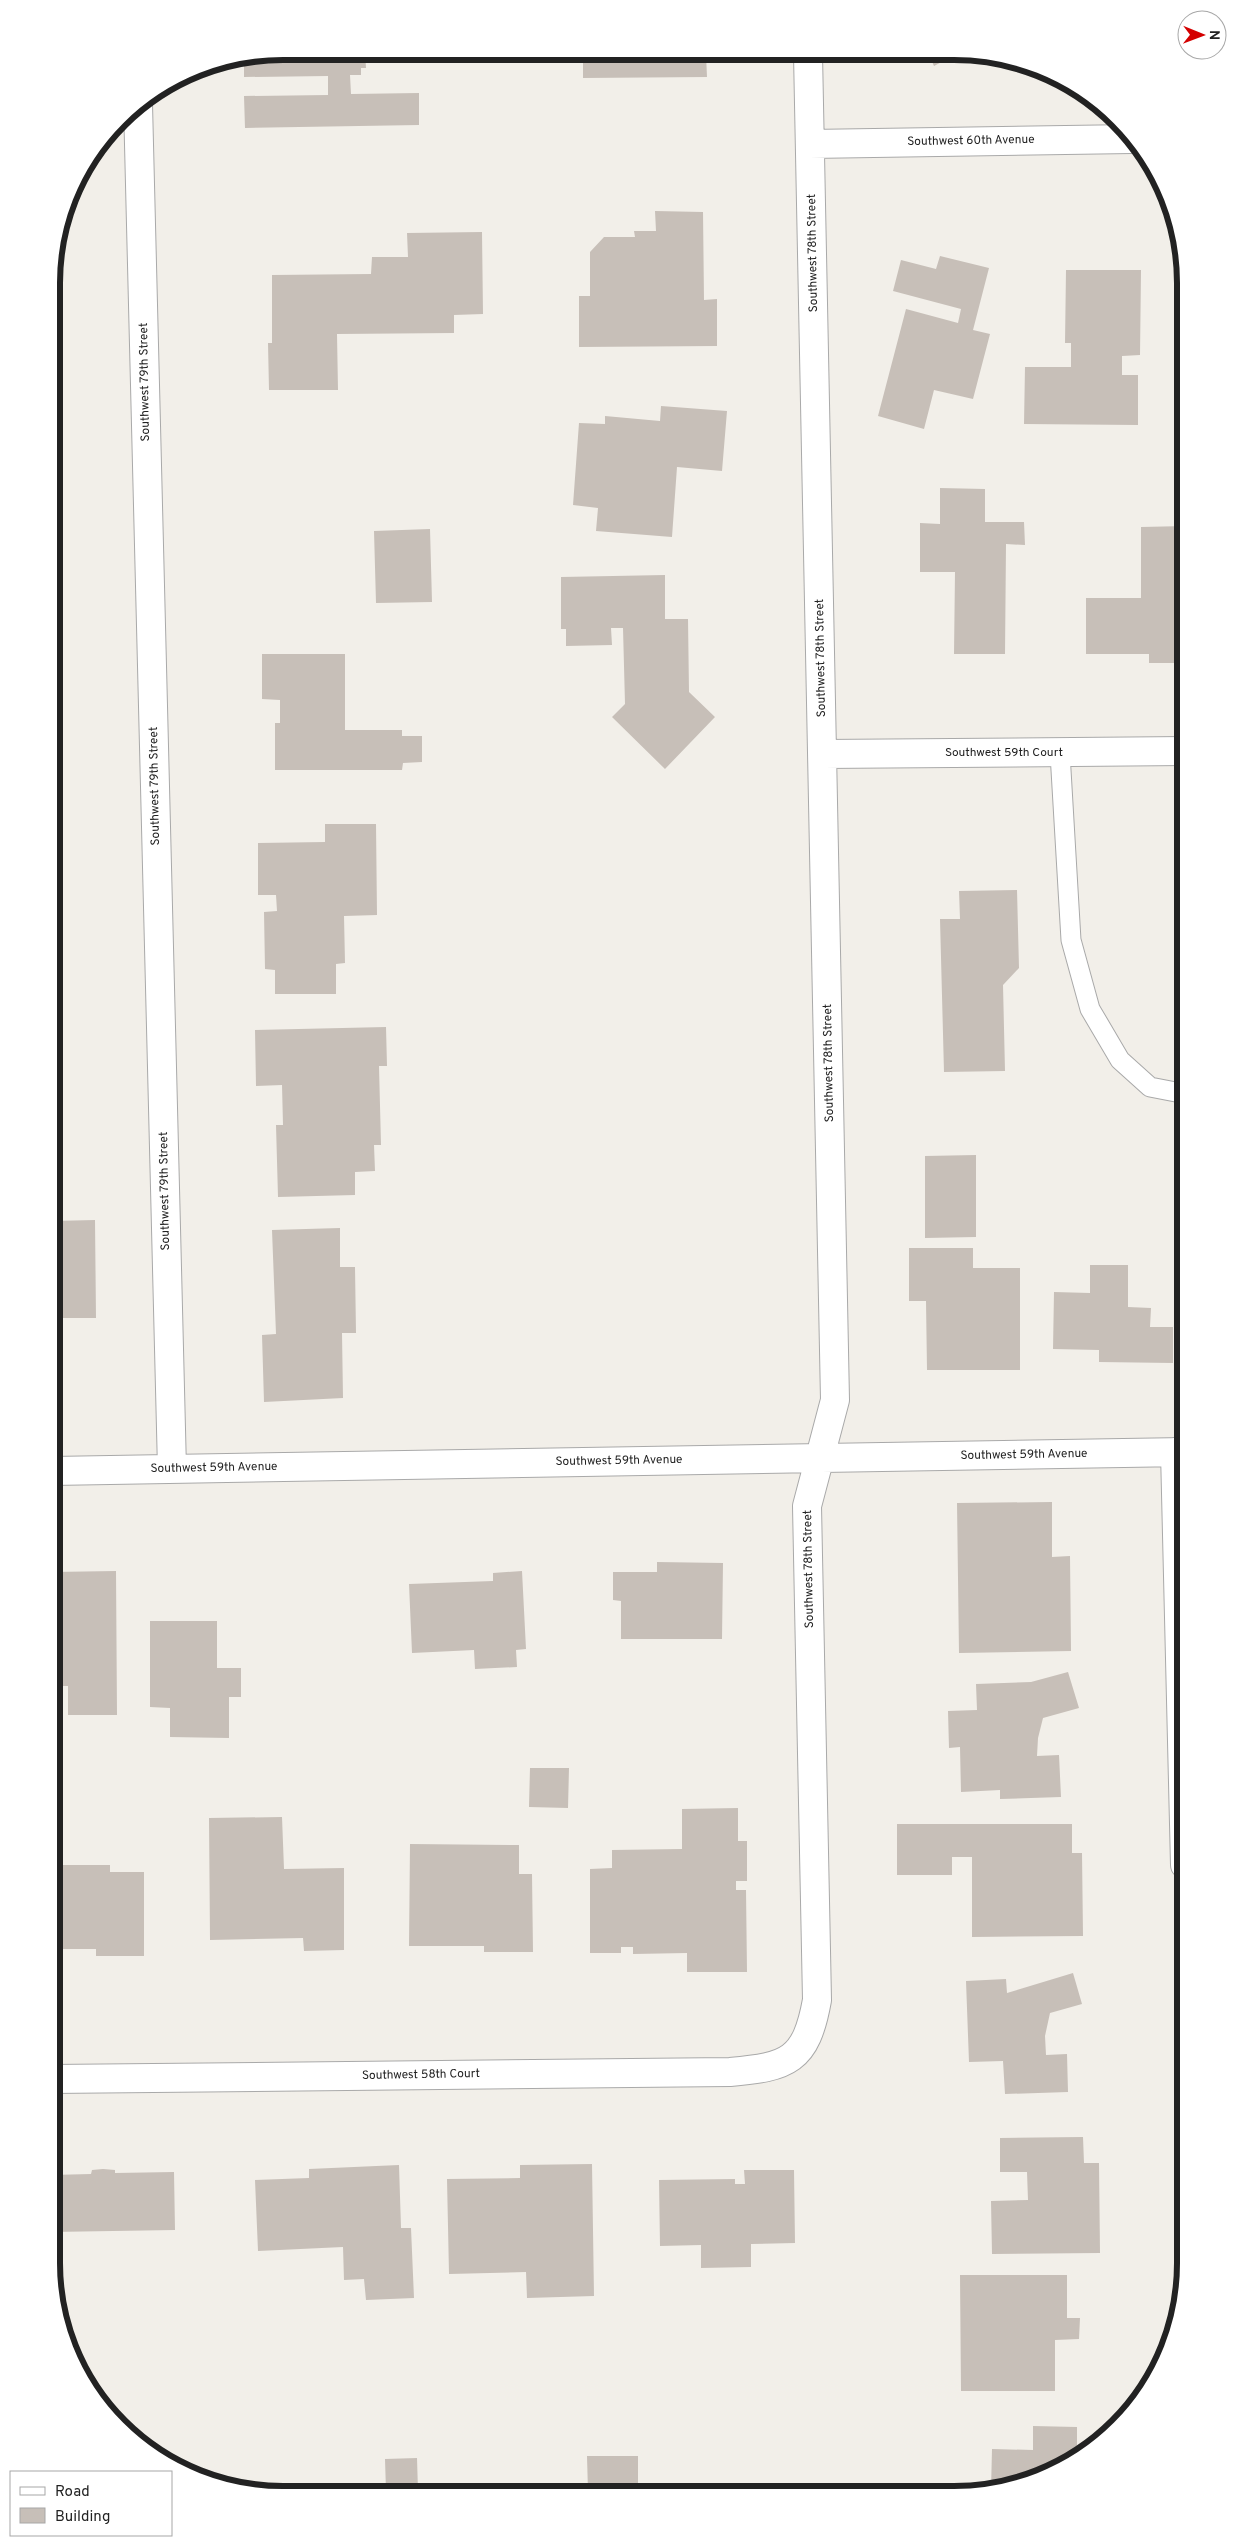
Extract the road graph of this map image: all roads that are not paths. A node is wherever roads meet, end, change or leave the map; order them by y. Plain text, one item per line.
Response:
1 (808, 60) edge
2 (138, 113) edge
3 (1125, 139) edge
4 (810, 144) junction
5 (1177, 751) edge
6 (1060, 753) junction
7 (823, 754) junction
8 (1177, 1092) edge
9 (1177, 1452) edge
10 (819, 1459) junction
11 (172, 1469) junction
12 (60, 1471) edge
13 (790, 2060) joint
14 (60, 2080) edge

1 - 4 street, Southwest 78th Street
2 - 11 street, Southwest 79th Street
3 - 4 street, Southwest 60th Avenue
4 - 7 street, Southwest 78th Street
5 - 6 street, Southwest 59th Court
6 - 7 street, Southwest 59th Court
6 - 8 lane
7 - 10 street, Southwest 78th Street
9 - 10 street, Southwest 59th Avenue
10 - 11 street, Southwest 59th Avenue
10 - 13 street, Southwest 78th Street
11 - 12 street, Southwest 59th Avenue
13 - 14 street, Southwest 58th Court

